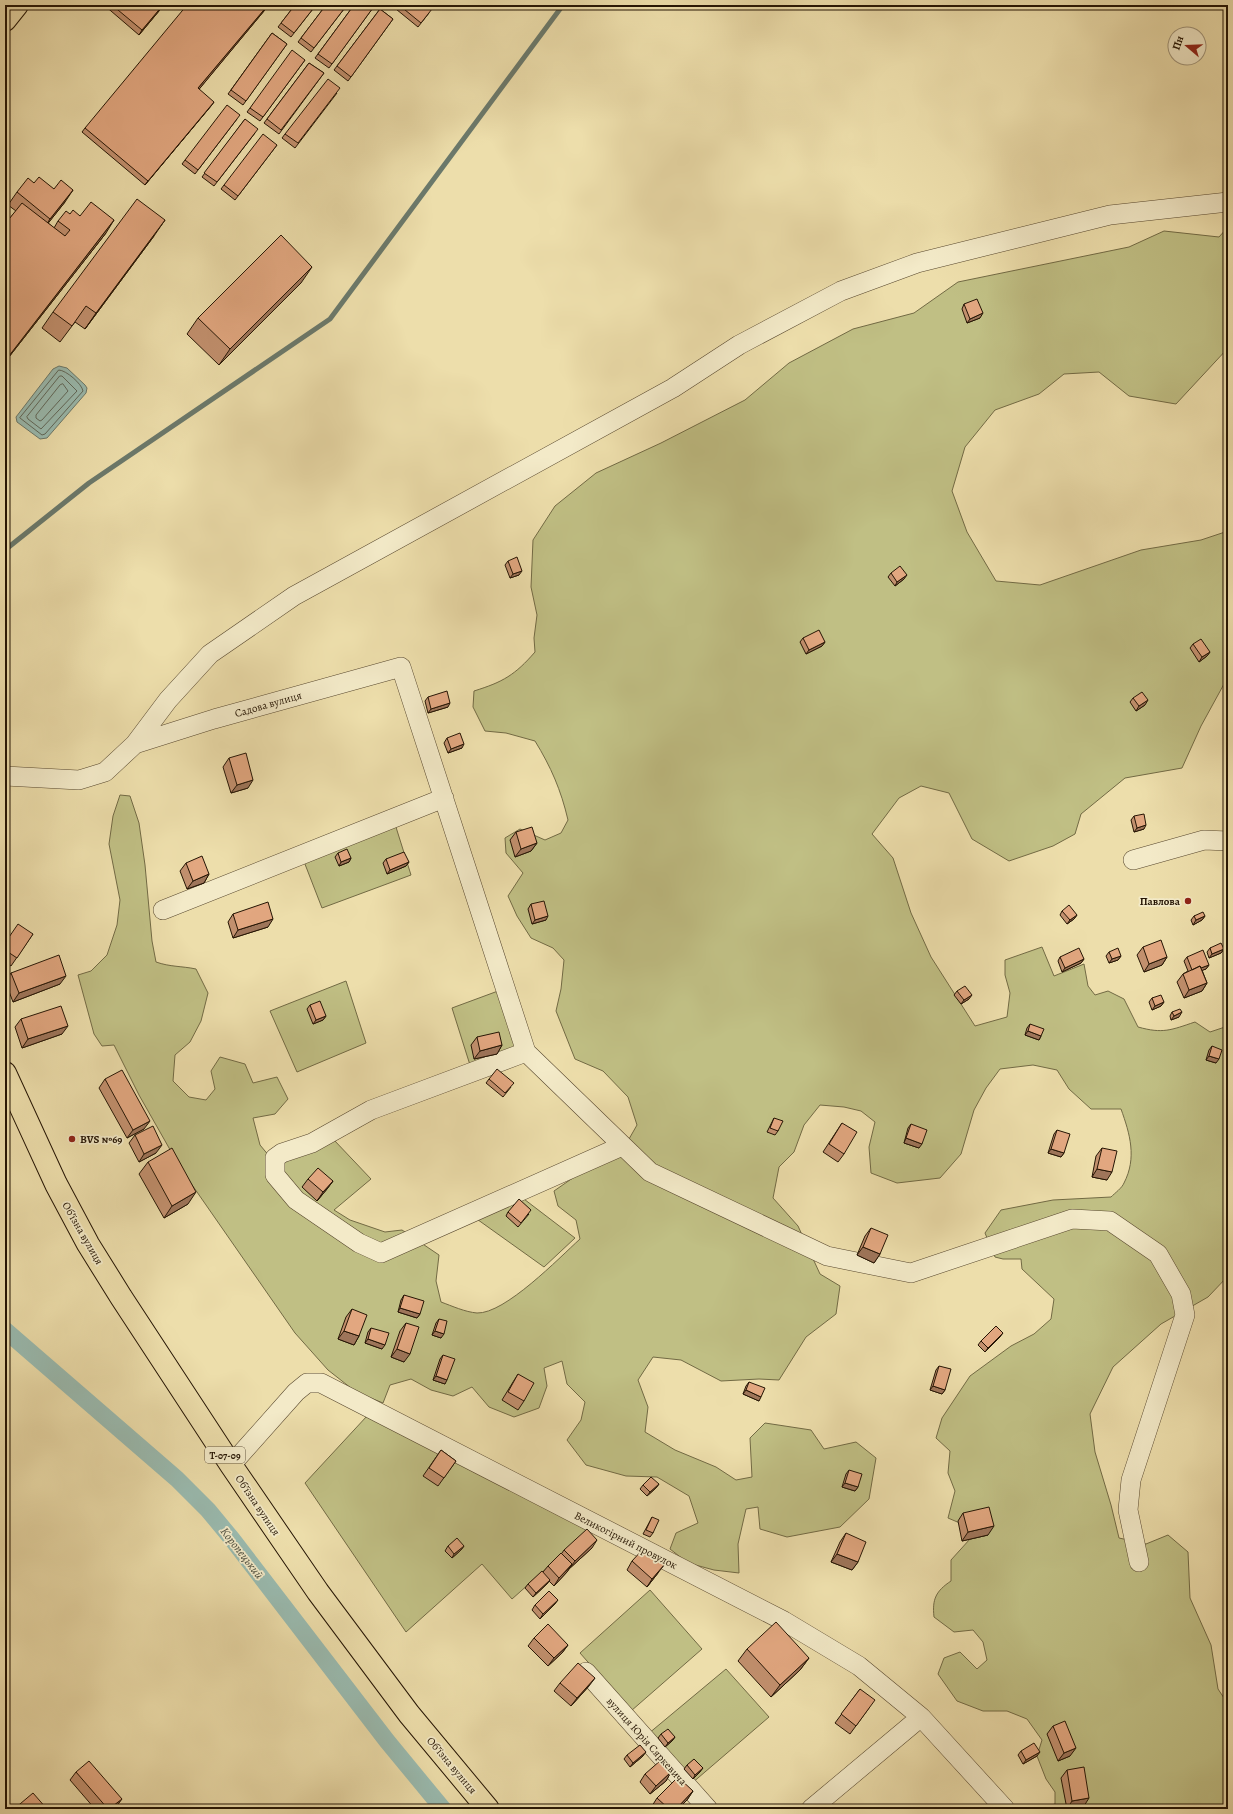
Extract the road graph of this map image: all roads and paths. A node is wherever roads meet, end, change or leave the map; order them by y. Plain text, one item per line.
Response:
1 (17, 5) edge
2 (5, 20) edge
3 (1228, 202) edge
4 (135, 744) junction
5 (5, 776) edge
6 (444, 798) junction
7 (1228, 841) edge
8 (1133, 860) dead end
9 (163, 910) dead end
10 (526, 1052) junction
11 (5, 1073) edge
12 (622, 1146) junction
13 (231, 1465) junction
14 (1139, 1562) dead end
15 (586, 1672) edge
16 (921, 1717) junction
17 (488, 1809) edge
18 (708, 1809) edge
19 (811, 1809) edge
20 (1005, 1809) edge

1 - 2 main road
3 - 4 street
4 - 5 street
4 - 6 street, Садова вулиця
6 - 9 street
6 - 10 street
7 - 8 street
10 - 12 street
10 - 12 street
11 - 13 main road, Обʼїзна вулиця / Т-07-09
12 - 14 street
13 - 16 street, Великогірний провулок
13 - 17 main road, Обʼїзна вулиця / Т-07-09
15 - 18 street, вулиця Юрія Сяркевича
16 - 19 street
16 - 20 street, Великогірний провулок

